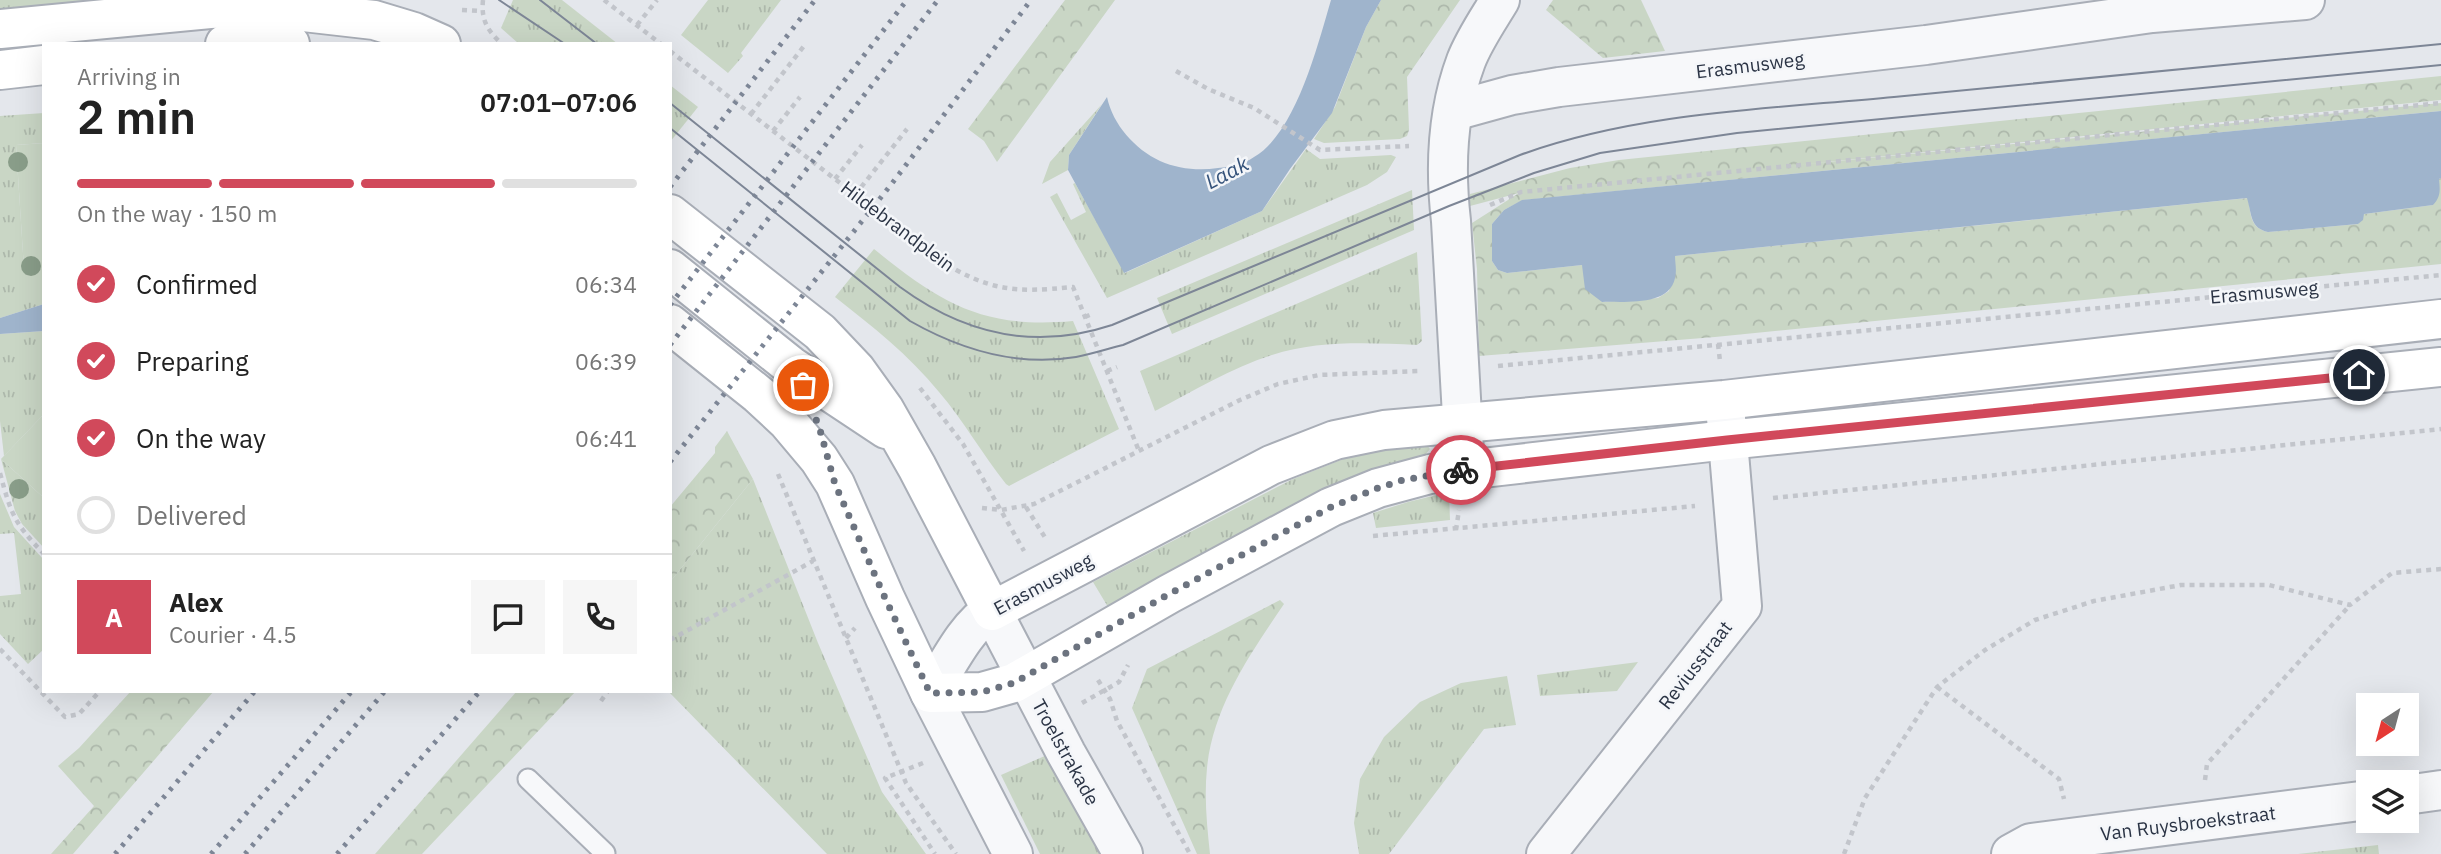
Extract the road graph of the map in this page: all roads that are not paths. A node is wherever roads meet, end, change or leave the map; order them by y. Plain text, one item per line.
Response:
1 (1500, 0) edge
2 (2305, 0) edge
3 (339, 17) junction
4 (0, 29) edge
5 (242, 42) edge
6 (263, 42) edge
7 (387, 42) edge
8 (436, 42) edge
9 (42, 65) edge
10 (0, 70) edge
11 (1451, 127) junction
12 (672, 216) edge
13 (672, 271) edge
14 (2441, 319) edge
15 (672, 326) edge
16 (791, 366) junction
17 (2441, 367) edge
18 (1724, 400) junction
19 (1463, 423) junction
20 (1727, 440) junction
21 (903, 444) junction
22 (1465, 469) junction
23 (835, 484) junction
24 (992, 611) junction
25 (1026, 677) junction
26 (930, 693) junction
27 (528, 779) dead end
28 (2441, 790) edge
29 (2419, 793) edge
30 (2356, 801) edge
31 (605, 853) edge
32 (1013, 854) edge
33 (1123, 854) edge
34 (1546, 854) edge
35 (2011, 854) edge

1 - 11 street
2 - 11 street, Erasmusweg
3 - 4 main road
3 - 7 main road
3 - 8 main road
5 - 6 main road
9 - 10 main road
11 - 19 street
12 - 21 main road
13 - 16 main road
14 - 18 main road, Erasmusweg
15 - 23 main road
16 - 21 main road
16 - 23 main road
17 - 20 main road
18 - 19 main road, Erasmusweg
18 - 20 street, Reviusstraat
19 - 22 street
19 - 24 main road, Erasmusweg
20 - 22 main road
20 - 34 street, Reviusstraat
21 - 24 main road
22 - 25 main road
23 - 26 main road
24 - 25 street, Troelstrakade
24 - 26 street, Erasmusweg
25 - 26 main road
25 - 33 street, Troelstrakade
26 - 32 street
27 - 31 lane
28 - 29 street
30 - 35 street, Van Ruysbroekstraat

